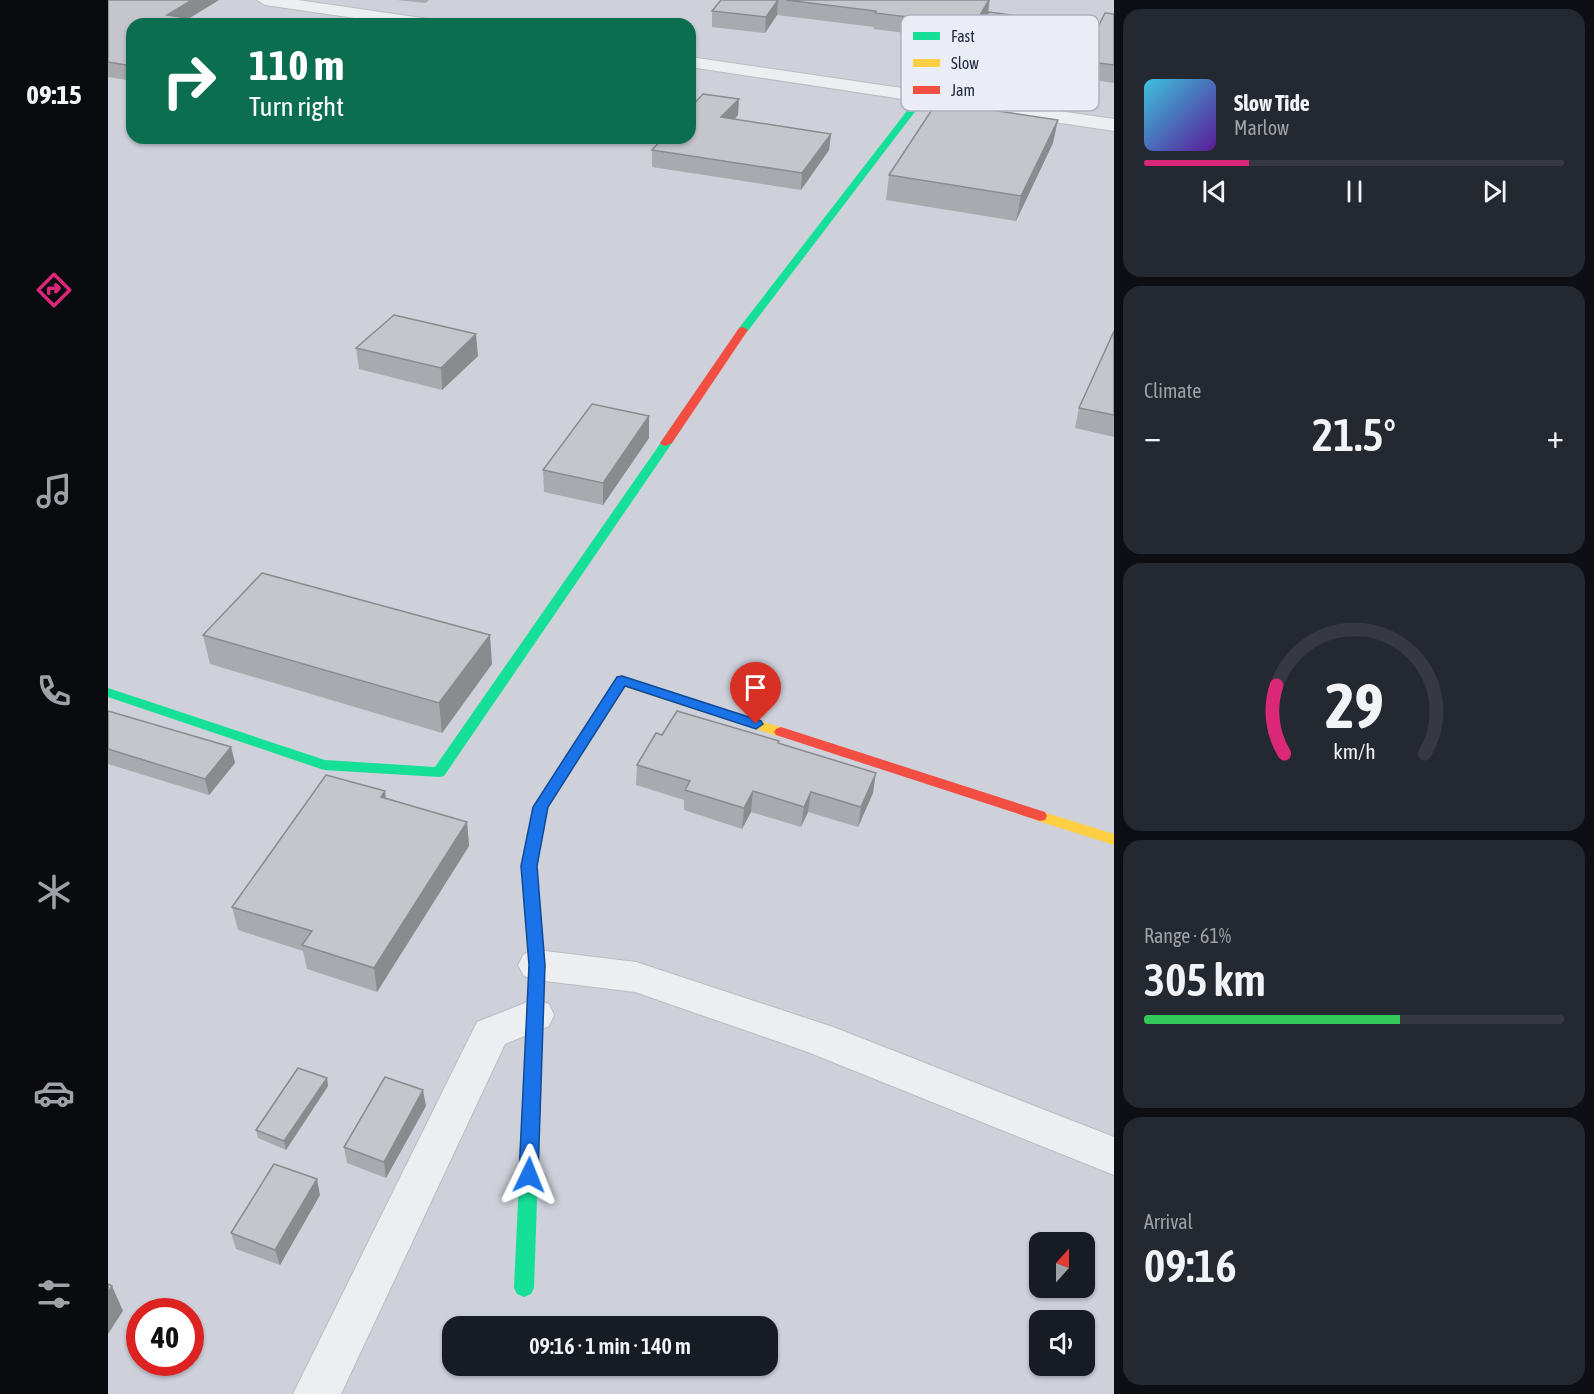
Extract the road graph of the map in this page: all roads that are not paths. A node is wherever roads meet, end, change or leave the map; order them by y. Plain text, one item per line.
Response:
1 (266, 0) edge
2 (388, 18) edge
3 (696, 63) edge
4 (901, 93) edge
5 (912, 111) edge
6 (1022, 111) edge
7 (1114, 125) edge
8 (108, 692) edge
9 (1114, 840) edge
10 (537, 965) junction
11 (535, 1015) junction
12 (1114, 1156) edge
13 (524, 1288) dead end
14 (316, 1394) edge

1 - 2 street
3 - 4 street
5 - 8 street
6 - 7 street
9 - 10 street
10 - 11 street
10 - 12 street
11 - 13 street
11 - 14 street

